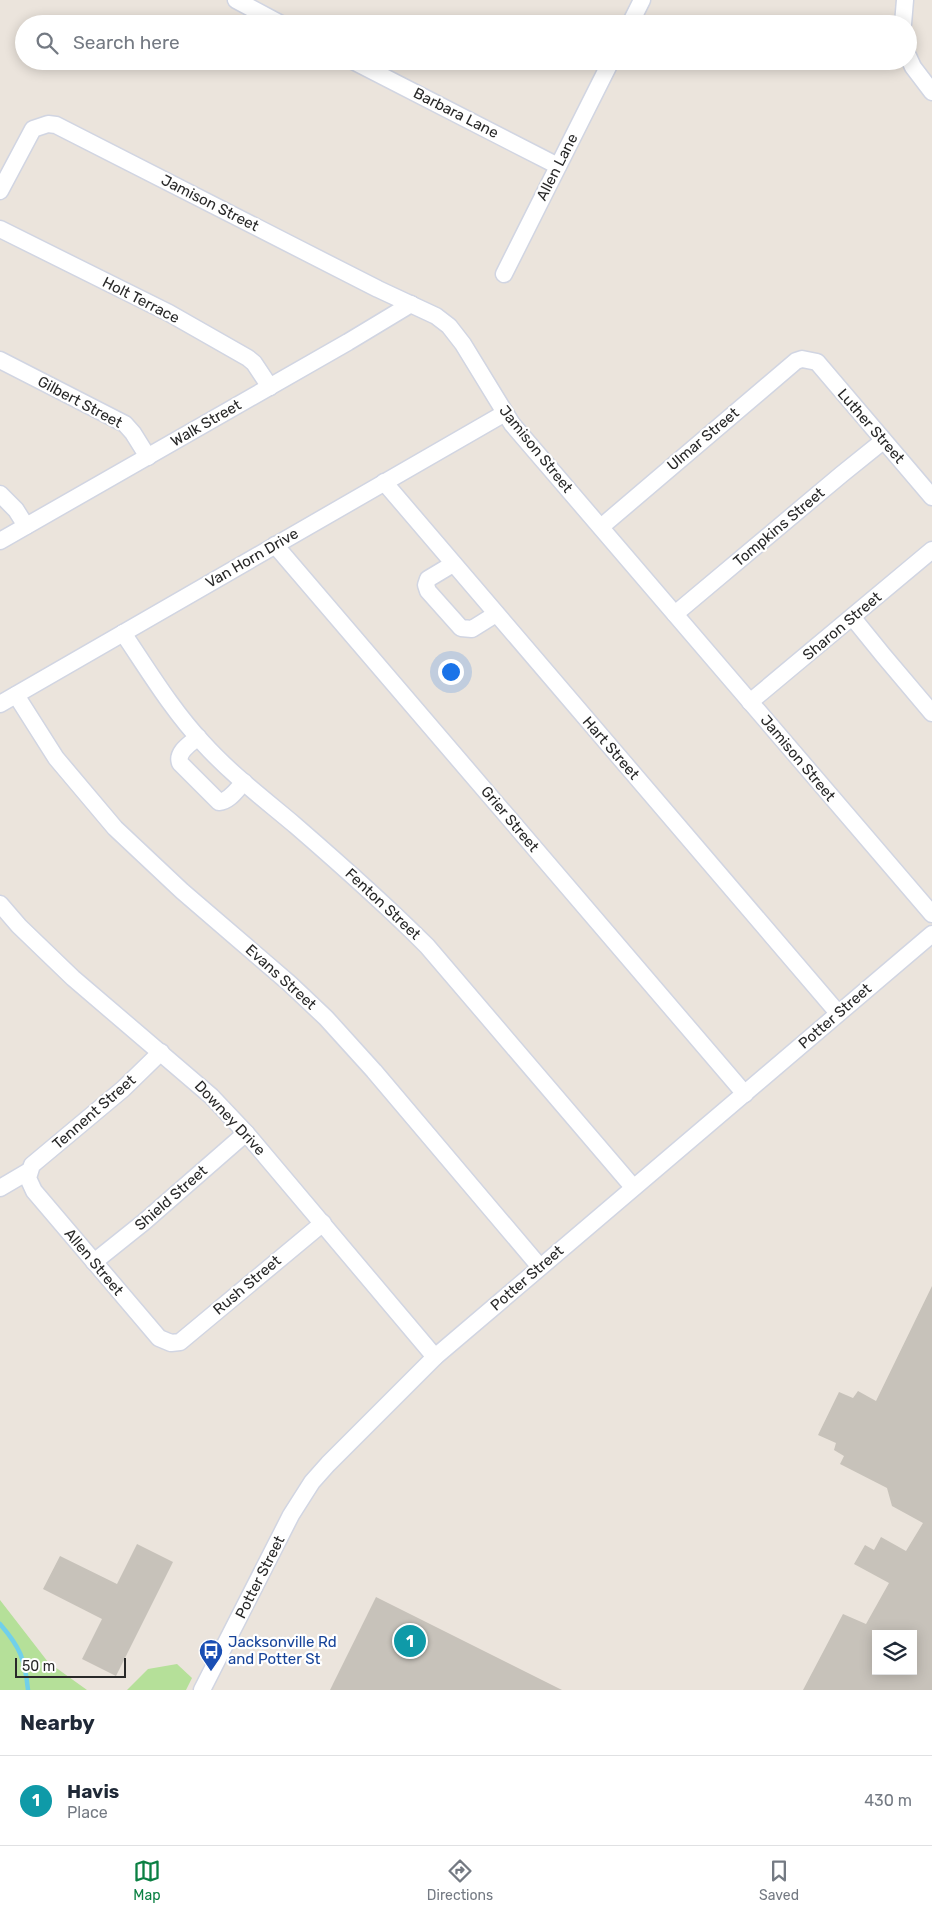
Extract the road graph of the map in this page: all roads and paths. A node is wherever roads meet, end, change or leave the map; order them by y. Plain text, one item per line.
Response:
1 (236, 0) edge
2 (642, 0) edge
3 (906, 0) edge
4 (264, 15) edge
5 (634, 15) edge
6 (904, 15) edge
7 (371, 70) edge
8 (606, 70) edge
9 (916, 70) edge
10 (932, 92) edge
11 (558, 166) junction
12 (0, 192) edge
13 (0, 229) edge
14 (504, 274) dead end
15 (411, 304) junction
16 (809, 359) joint
17 (0, 360) edge
18 (270, 387) junction
19 (505, 413) junction
20 (883, 441) junction
21 (148, 457) junction
22 (384, 482) junction
23 (0, 494) edge
24 (932, 497) edge
25 (26, 526) junction
26 (601, 527) junction
27 (0, 541) edge
28 (275, 545) junction
29 (932, 550) edge
30 (454, 564) junction
31 (496, 614) junction
32 (675, 614) junction
33 (853, 618) junction
34 (123, 632) junction
35 (16, 694) junction
36 (750, 702) junction
37 (0, 704) edge
38 (932, 713) edge
39 (198, 737) junction
40 (244, 782) junction
41 (0, 904) edge
42 (932, 914) edge
43 (932, 934) edge
44 (838, 1013) junction
45 (161, 1052) junction
46 (745, 1094) junction
47 (246, 1133) junction
48 (28, 1172) junction
49 (633, 1187) junction
50 (0, 1188) edge
51 (323, 1223) junction
52 (94, 1262) junction
53 (540, 1267) junction
54 (170, 1343) joint
55 (435, 1357) junction
56 (202, 1690) edge

1 - 4 street
2 - 5 street
3 - 6 street
7 - 11 street, Barbara Lane
8 - 11 street, Allen Lane
9 - 10 street
11 - 14 street, Allen Lane
12 - 15 street, Jamison Street
13 - 18 street, Holt Terrace
15 - 18 street, Walk Street
15 - 19 street, Jamison Street
16 - 20 street, Luther Street
16 - 26 street, Ulmar Street
17 - 21 street, Gilbert Street
18 - 21 street, Walk Street
19 - 22 street, Van Horn Drive
19 - 26 street, Jamison Street
20 - 24 street, Luther Street
20 - 32 street, Tompkins Street
21 - 25 street, Walk Street
22 - 28 street, Van Horn Drive
22 - 30 street, Hart Street
23 - 25 street
25 - 27 street, Walk Street
26 - 32 street, Jamison Street
28 - 34 street, Van Horn Drive
28 - 46 street, Grier Street
29 - 33 street, Sharon Street
30 - 31 street, Hart Street
30 - 31 street
31 - 44 street, Hart Street
32 - 36 street, Jamison Street
33 - 36 street, Sharon Street
33 - 38 street
34 - 35 street, Van Horn Drive
34 - 39 street, Fenton Street
35 - 37 street, Van Horn Drive
35 - 53 street, Evans Street
36 - 42 street, Jamison Street
39 - 40 street, Fenton Street
39 - 40 street
40 - 49 street, Fenton Street
41 - 45 street, Downey Drive
43 - 44 street, Potter Street
44 - 46 street, Potter Street
45 - 47 street, Downey Drive
45 - 48 street, Tennent Street
46 - 49 street, Potter Street
47 - 51 street, Downey Drive
47 - 52 street, Shield Street
48 - 50 street, Tennent Street
48 - 52 street, Allen Street
49 - 53 street, Potter Street
51 - 54 street, Rush Street
51 - 55 street, Downey Drive
52 - 54 street, Allen Street
53 - 55 street, Potter Street
55 - 56 street, Potter Street

